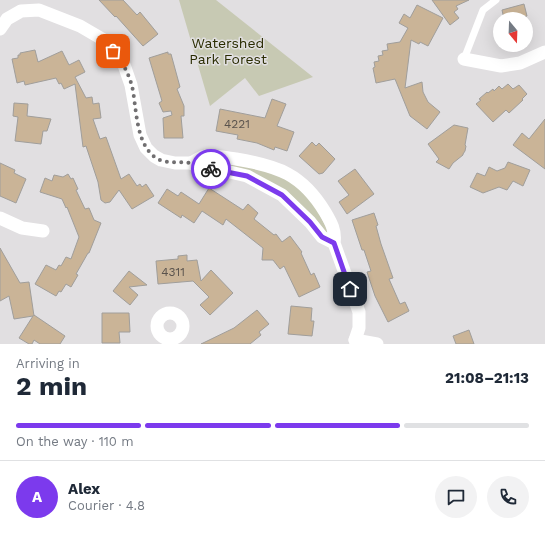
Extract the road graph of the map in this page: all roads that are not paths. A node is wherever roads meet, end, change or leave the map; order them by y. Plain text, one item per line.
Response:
1 (496, 0) edge
2 (20, 5) edge
3 (0, 29) edge
4 (545, 52) edge
5 (464, 59) joint
6 (191, 163) junction
7 (0, 218) edge
8 (43, 231) dead end
9 (334, 243) junction
10 (353, 342) edge
11 (376, 344) edge

1 - 5 lane
2 - 3 street
2 - 6 street
4 - 5 street
6 - 9 street
6 - 9 street
7 - 8 street
9 - 10 street
10 - 11 street

